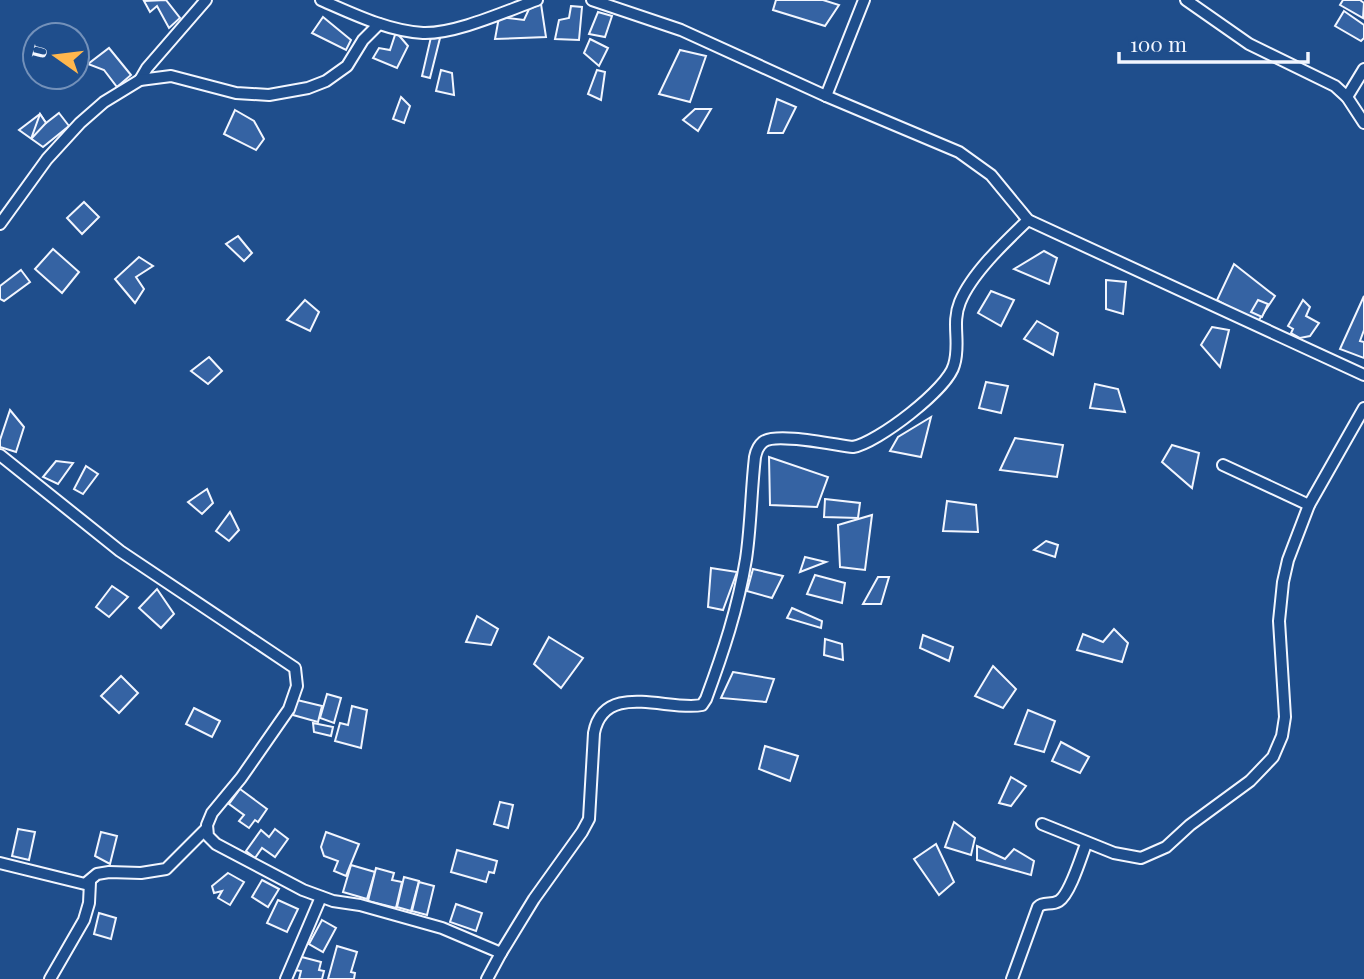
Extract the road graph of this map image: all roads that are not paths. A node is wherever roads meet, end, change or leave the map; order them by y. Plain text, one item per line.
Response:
1 (206, 0) edge
2 (321, 0) edge
3 (537, 0) edge
4 (592, 0) edge
5 (864, 0) edge
6 (1186, 0) edge
7 (379, 24) junction
8 (1364, 69) edge
9 (140, 80) junction
10 (826, 96) junction
11 (1347, 97) junction
12 (1364, 123) edge
13 (1028, 220) junction
14 (0, 223) edge
15 (1364, 376) edge
16 (1364, 408) edge
17 (0, 455) edge
18 (1223, 466) dead end
19 (1308, 505) junction
20 (1042, 824) dead end
21 (207, 828) junction
22 (1086, 844) junction
23 (0, 863) edge
24 (90, 882) junction
25 (321, 897) junction
26 (501, 953) junction
27 (50, 979) edge
28 (286, 979) edge
29 (487, 979) edge
30 (1012, 979) edge

1 - 9 street
2 - 7 street
3 - 7 street
4 - 10 street
5 - 10 street
6 - 11 street
7 - 9 street
8 - 11 street
9 - 14 street
10 - 13 street
11 - 12 street
13 - 15 street
13 - 26 street
16 - 19 street
17 - 21 street
18 - 19 street
19 - 22 street
20 - 22 street
21 - 24 street
21 - 25 street
22 - 30 street
23 - 24 street
24 - 27 street
25 - 26 street
25 - 28 street
26 - 29 street

